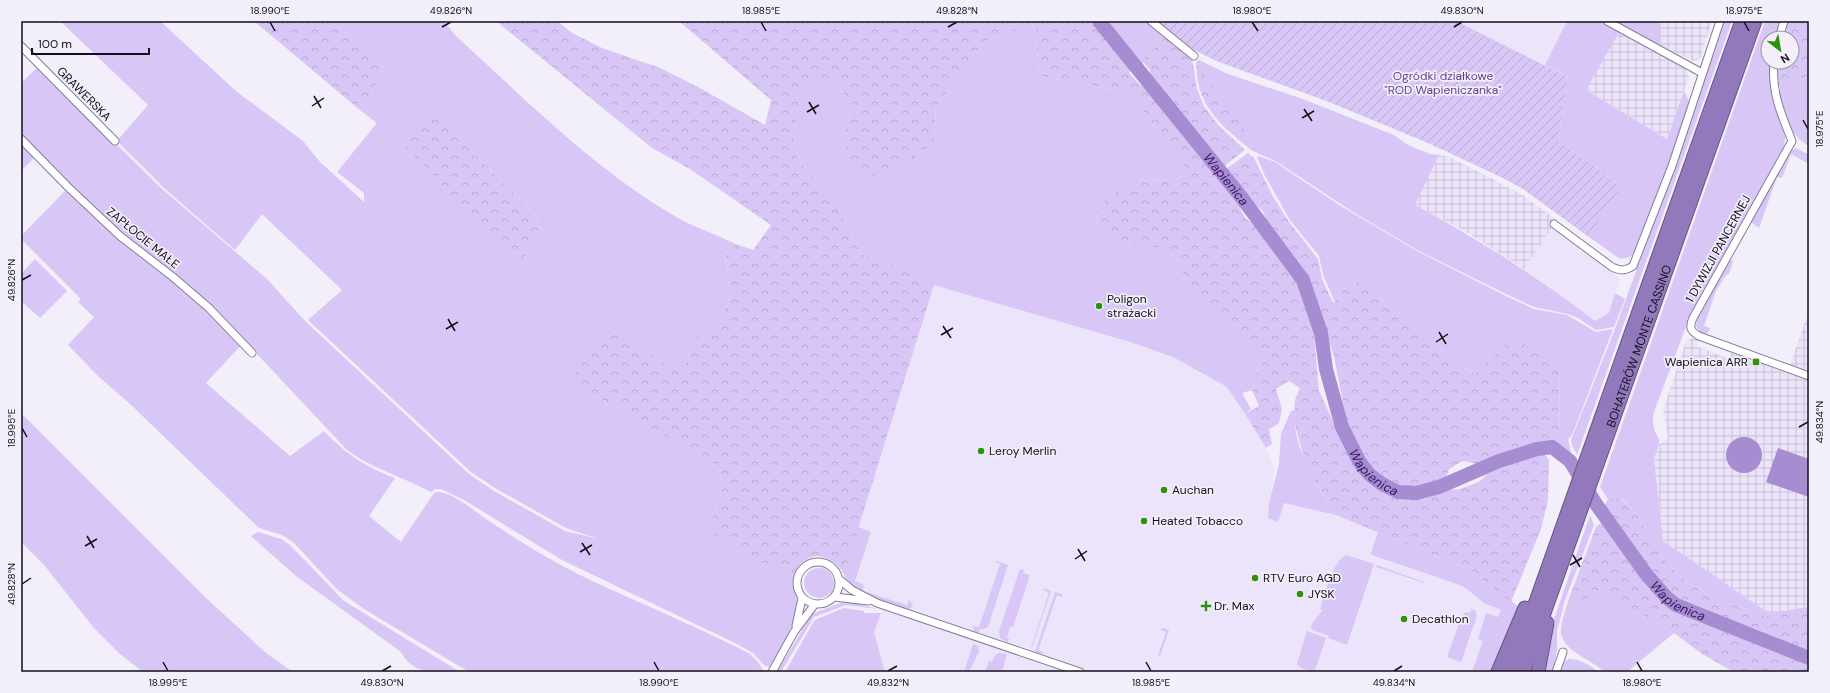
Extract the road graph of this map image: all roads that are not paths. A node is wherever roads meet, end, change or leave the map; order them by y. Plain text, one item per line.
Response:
1 (1152, 21) edge
2 (1607, 21) edge
3 (1720, 21) edge
4 (1742, 21) edge
5 (1755, 21) edge
6 (21, 46) edge
7 (1194, 56) dead end
8 (1774, 70) edge
9 (1702, 73) junction
10 (21, 139) edge
11 (115, 141) dead end
12 (1554, 224) dead end
13 (252, 353) dead end
14 (1809, 376) edge
15 (1554, 549) junction
16 (1557, 576) junction
17 (840, 580) junction
18 (835, 597) junction
19 (802, 598) junction
20 (877, 603) junction
21 (815, 604) junction
22 (794, 632) junction
23 (1563, 652) dead end
24 (772, 672) edge
25 (1080, 672) edge
26 (1498, 672) edge
27 (1511, 672) edge
28 (1523, 672) edge
29 (1538, 672) edge
30 (1556, 672) edge

1 - 7 street
2 - 9 street
3 - 9 street
4 - 15 highway, BOHATERÓW MONTE CASSINO
5 - 16 highway, BOHATERÓW MONTE CASSINO
6 - 11 street, GRAWERSKA
8 - 14 street, 1 DYWIZJI PANCERNEJ
9 - 12 street
10 - 13 street, ZAPŁOCIE MAŁE
15 - 26 highway
15 - 27 highway, BOHATERÓW MONTE CASSINO
16 - 28 highway, BOHATERÓW MONTE CASSINO
16 - 29 highway
17 - 18 street
17 - 19 street
17 - 20 street
18 - 20 street
18 - 21 street
19 - 21 street
19 - 22 street
20 - 25 street
21 - 22 street
22 - 24 street
23 - 30 street

